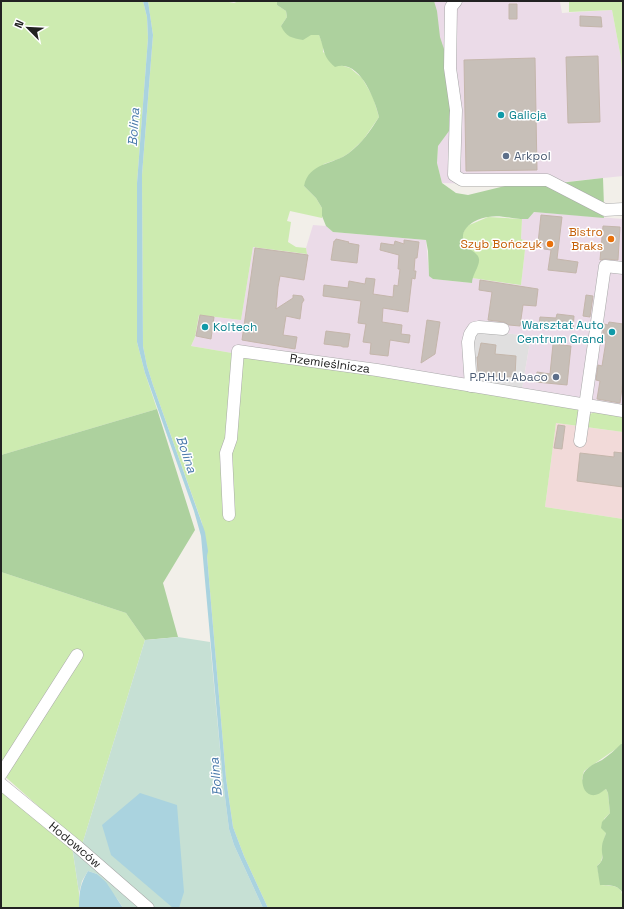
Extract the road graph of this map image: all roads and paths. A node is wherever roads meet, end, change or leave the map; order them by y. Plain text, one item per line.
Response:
1 (456, 1) edge
2 (623, 209) edge
3 (623, 268) edge
4 (503, 329) dead end
5 (471, 386) junction
6 (586, 405) junction
7 (623, 411) edge
8 (580, 441) dead end
9 (229, 515) dead end
10 (77, 655) dead end
11 (1, 774) edge
12 (1, 784) edge
13 (148, 908) edge

1 - 2 street
3 - 6 street
4 - 5 street
5 - 6 street, Rzemieślnicza
5 - 9 street, Rzemieślnicza
6 - 7 street, Rzemieślnicza
6 - 8 street
10 - 11 street
12 - 13 street, Hodowców

